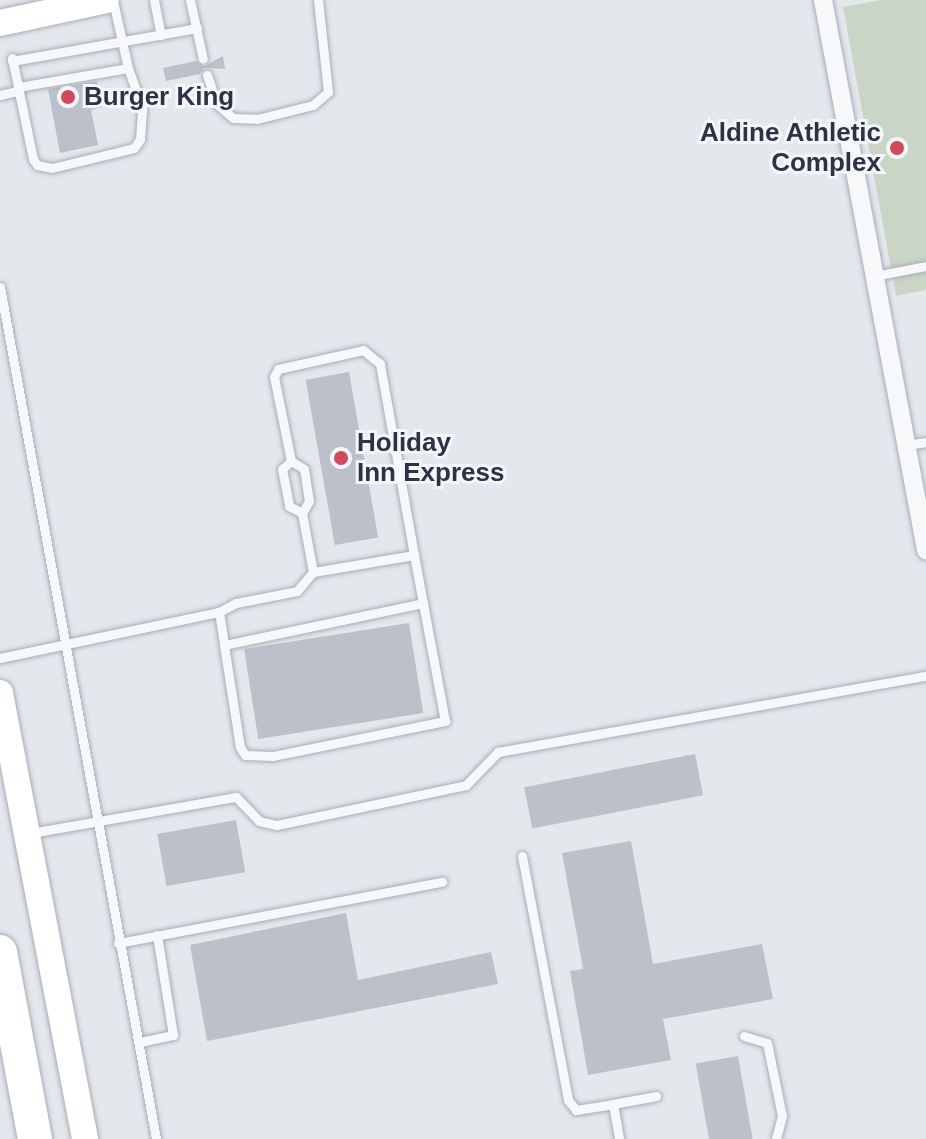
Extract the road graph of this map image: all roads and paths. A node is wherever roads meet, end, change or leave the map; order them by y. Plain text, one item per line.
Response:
1 (106, 0) edge
2 (113, 0) edge
3 (154, 0) edge
4 (190, 0) edge
5 (318, 0) edge
6 (823, 0) edge
7 (0, 23) edge
8 (197, 28) junction
9 (161, 35) junction
10 (121, 39) junction
11 (203, 59) dead end
12 (128, 68) junction
13 (207, 75) dead end
14 (18, 89) junction
15 (0, 95) edge
16 (926, 266) edge
17 (874, 276) junction
18 (0, 287) edge
19 (926, 442) edge
20 (907, 445) junction
21 (291, 461) junction
22 (302, 513) junction
23 (926, 550) edge
24 (414, 555) junction
25 (313, 572) junction
26 (423, 603) junction
27 (219, 612) junction
28 (64, 644) junction
29 (224, 645) junction
30 (0, 658) edge
31 (926, 676) edge
32 (0, 693) edge
33 (96, 821) junction
34 (27, 834) junction
35 (522, 856) dead end
36 (442, 882) dead end
37 (157, 935) junction
38 (118, 943) junction
39 (0, 952) edge
40 (744, 1036) dead end
41 (140, 1042) junction
42 (656, 1096) dead end
43 (613, 1104) junction
44 (35, 1139) edge
45 (85, 1139) edge
46 (156, 1139) edge
47 (619, 1139) edge
48 (776, 1139) edge

1 - 7 main road
2 - 10 lane
3 - 9 lane
4 - 8 lane
5 - 13 lane
6 - 17 street
8 - 9 lane
8 - 11 lane
9 - 10 lane
10 - 12 lane
10 - 14 lane
12 - 14 lane
12 - 14 lane
14 - 15 lane
16 - 17 lane
17 - 20 street
18 - 28 lane
19 - 20 lane
20 - 23 street
21 - 22 lane
21 - 22 lane
21 - 24 lane
22 - 25 lane
24 - 25 lane
24 - 26 lane
25 - 27 lane
26 - 29 lane
26 - 29 lane
27 - 28 lane
27 - 29 lane
28 - 30 lane
28 - 33 lane
31 - 33 lane
32 - 34 main road
33 - 34 lane
33 - 38 lane
34 - 45 main road
35 - 43 lane
36 - 37 lane
37 - 38 lane
37 - 41 lane
38 - 41 lane
39 - 44 highway
40 - 48 lane
41 - 46 lane
42 - 43 lane
43 - 47 lane

